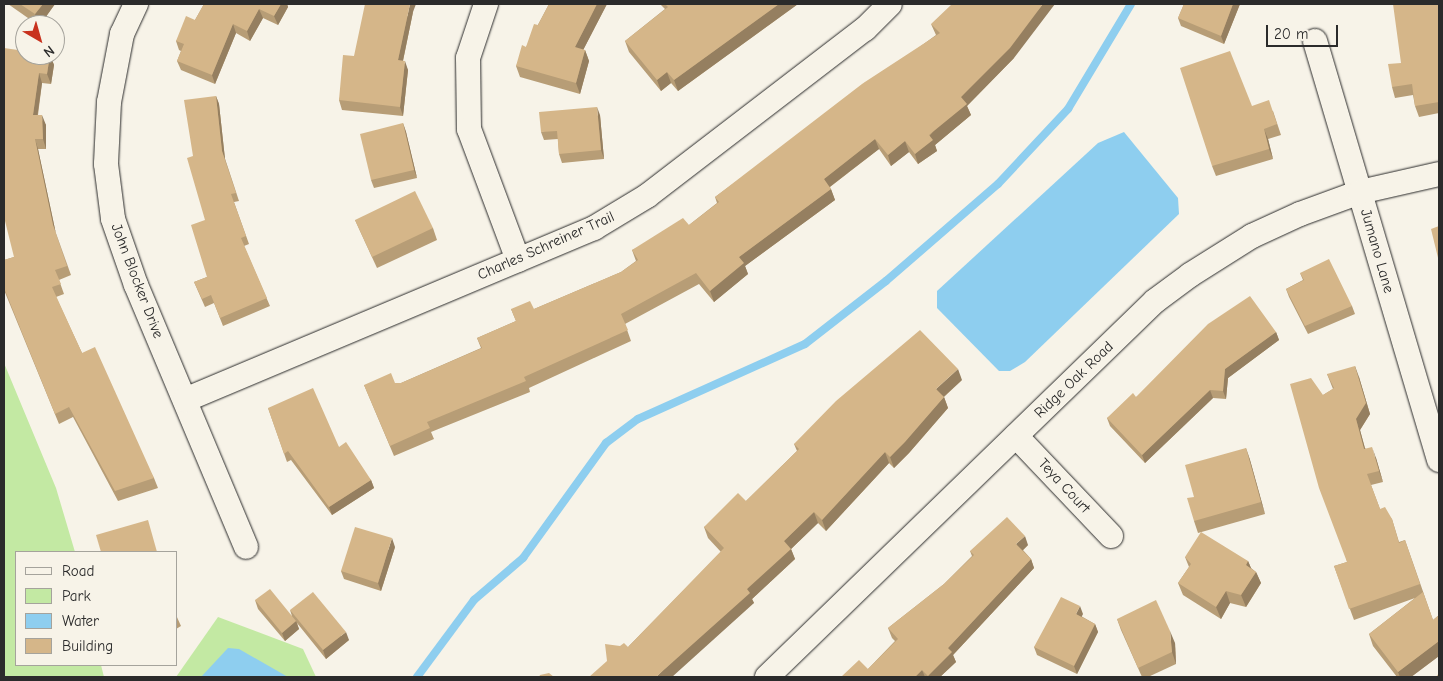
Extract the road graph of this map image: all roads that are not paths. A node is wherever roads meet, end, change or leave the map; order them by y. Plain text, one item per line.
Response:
1 (136, 4) edge
2 (486, 4) edge
3 (890, 4) edge
4 (1316, 41) dead end
5 (1439, 174) edge
6 (1360, 192) junction
7 (518, 260) junction
8 (185, 400) junction
9 (1016, 436) junction
10 (1439, 460) edge
11 (1111, 536) dead end
12 (246, 547) dead end
13 (767, 677) edge

1 - 8 street, John Blocker Drive
2 - 7 street
3 - 7 street, Charles Schreiner Trail
4 - 6 street, Jumano Lane
5 - 6 street, Ridge Oak Road
6 - 9 street, Ridge Oak Road
6 - 10 street, Jumano Lane
7 - 8 street, Charles Schreiner Trail
8 - 12 street, John Blocker Drive
9 - 11 street, Teya Court
9 - 13 street, Ridge Oak Road

